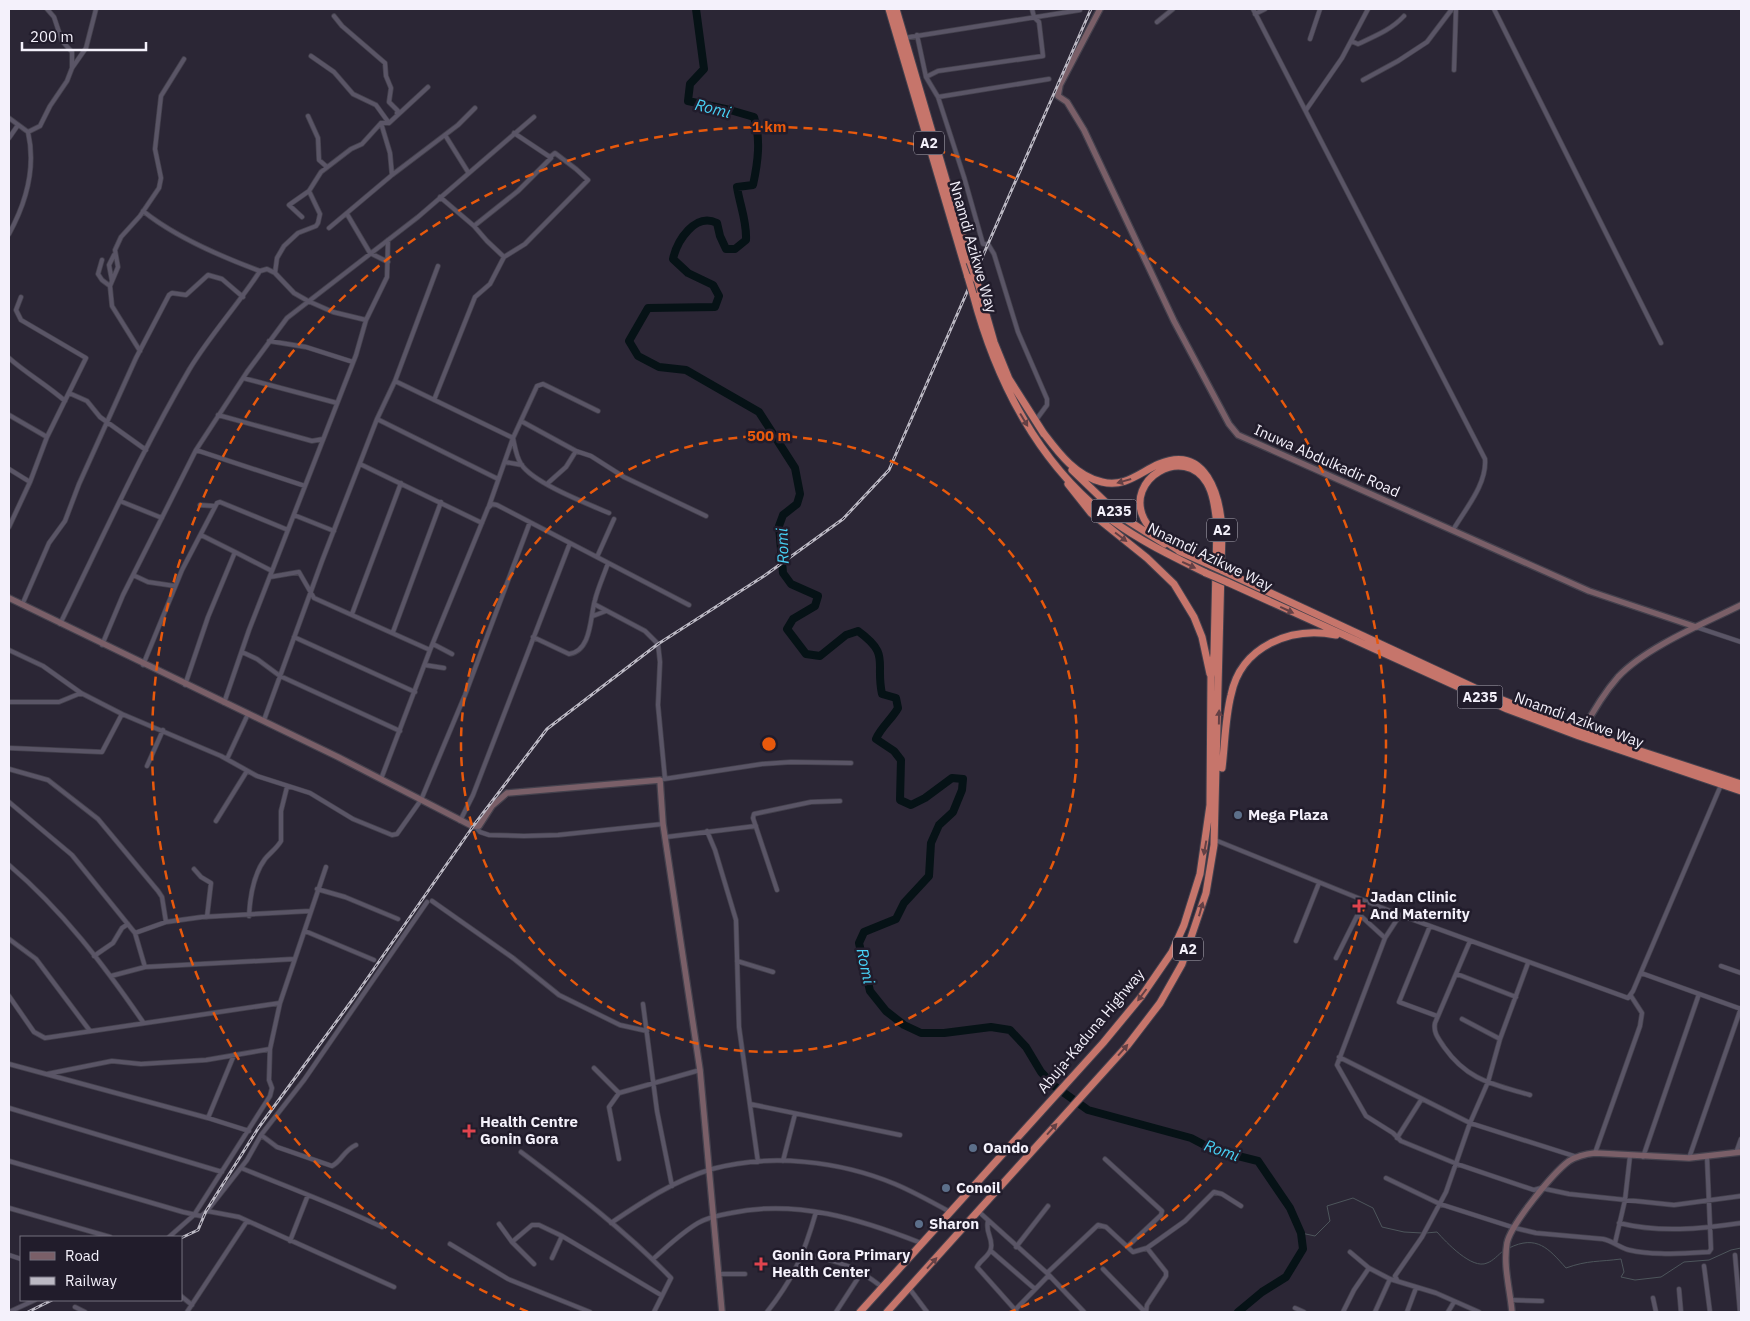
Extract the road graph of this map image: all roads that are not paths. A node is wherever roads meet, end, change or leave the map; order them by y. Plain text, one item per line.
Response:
1 (47, 9) edge
2 (96, 9) edge
3 (889, 9) edge
4 (896, 9) edge
5 (1032, 9) edge
6 (1100, 9) edge
7 (1173, 9) edge
8 (1253, 9) edge
9 (1265, 9) edge
10 (1320, 9) edge
11 (1368, 9) edge
12 (1454, 9) edge
13 (1494, 9) edge
14 (1080, 10) edge
15 (1256, 14) junction
16 (334, 16) dead end
17 (1404, 16) dead end
18 (1034, 18) junction
19 (1157, 22) dead end
20 (898, 28) junction
21 (917, 35) junction
22 (904, 38) junction
23 (1310, 39) dead end
24 (1351, 41) junction
25 (311, 56) dead end
26 (184, 59) dead end
27 (72, 68) junction
28 (1454, 70) dead end
29 (926, 77) junction
30 (1049, 79) dead end
31 (1363, 80) dead end
32 (428, 87) dead end
33 (938, 97) junction
34 (475, 108) dead end
35 (1306, 110) junction
36 (308, 116) dead end
37 (534, 117) dead end
38 (9, 118) edge
39 (388, 122) junction
40 (381, 123) junction
41 (18, 124) junction
42 (28, 132) junction
43 (514, 133) junction
44 (445, 135) junction
45 (9, 138) edge
46 (555, 153) junction
47 (327, 167) junction
48 (468, 172) junction
49 (392, 175) junction
50 (309, 191) junction
51 (440, 196) junction
52 (143, 211) junction
53 (347, 214) junction
54 (302, 217) dead end
55 (474, 226) junction
56 (329, 228) dead end
57 (9, 234) edge
58 (388, 240) junction
59 (370, 253) junction
60 (115, 254) junction
61 (504, 257) junction
62 (102, 260) dead end
63 (388, 262) junction
64 (276, 265) junction
65 (438, 266) dead end
66 (267, 269) junction
67 (260, 271) junction
68 (275, 273) junction
69 (972, 278) junction
70 (112, 281) junction
71 (110, 286) junction
72 (21, 296) dead end
73 (243, 297) junction
74 (308, 302) junction
75 (366, 320) junction
76 (269, 341) junction
77 (1661, 343) dead end
78 (140, 351) junction
79 (9, 358) edge
80 (353, 362) junction
81 (243, 378) junction
82 (395, 381) junction
83 (69, 393) junction
84 (434, 400) junction
85 (65, 401) junction
86 (337, 403) junction
87 (598, 411) dead end
88 (9, 415) edge
89 (218, 415) junction
90 (376, 419) junction
91 (521, 421) junction
92 (107, 422) junction
93 (1035, 422) junction
94 (1042, 431) junction
95 (47, 437) junction
96 (513, 438) junction
97 (323, 439) junction
98 (312, 441) junction
99 (1042, 449) junction
100 (146, 450) junction
101 (196, 450) junction
102 (576, 451) junction
103 (318, 452) junction
104 (505, 462) junction
105 (360, 464) junction
106 (522, 465) junction
107 (9, 469) edge
108 (498, 479) junction
109 (30, 482) junction
110 (401, 483) junction
111 (548, 483) junction
112 (305, 486) junction
113 (120, 501) junction
114 (440, 502) junction
115 (200, 505) dead end
116 (214, 506) junction
117 (488, 508) junction
118 (609, 513) dead end
119 (294, 515) junction
120 (706, 516) dead end
121 (162, 518) junction
122 (614, 518) dead end
123 (530, 522) junction
124 (482, 523) junction
125 (9, 527) edge
126 (288, 530) junction
127 (1453, 530) junction
128 (334, 531) junction
129 (201, 535) junction
130 (570, 543) junction
131 (235, 552) junction
132 (1181, 552) junction
133 (597, 557) junction
134 (608, 563) junction
135 (272, 571) junction
136 (133, 575) junction
137 (270, 577) junction
138 (175, 586) junction
139 (313, 596) junction
140 (9, 598) edge
141 (594, 604) junction
142 (22, 605) junction
143 (689, 605) dead end
144 (1741, 605) edge
145 (606, 611) junction
146 (352, 614) junction
147 (593, 616) junction
148 (60, 624) junction
149 (1696, 627) junction
150 (393, 632) junction
151 (294, 637) junction
152 (533, 638) junction
153 (1348, 638) junction
154 (1741, 642) edge
155 (433, 644) junction
156 (102, 645) junction
157 (9, 650) edge
158 (430, 650) junction
159 (242, 652) junction
160 (452, 654) dead end
161 (144, 665) junction
162 (425, 665) junction
163 (444, 668) dead end
164 (280, 676) junction
165 (1211, 677) junction
166 (185, 685) junction
167 (414, 692) junction
168 (81, 693) junction
169 (9, 702) edge
170 (224, 703) junction
171 (122, 714) junction
172 (248, 714) junction
173 (264, 720) junction
174 (162, 730) junction
175 (400, 731) junction
176 (1580, 734) junction
177 (9, 748) edge
178 (227, 759) junction
179 (851, 763) dead end
180 (147, 766) dead end
181 (9, 769) edge
182 (247, 770) junction
183 (381, 780) junction
184 (662, 780) junction
185 (1218, 783) junction
186 (1722, 784) junction
187 (1741, 784) edge
188 (287, 787) junction
189 (1741, 791) edge
190 (421, 800) junction
191 (840, 800) dead end
192 (9, 802) edge
193 (460, 820) junction
194 (216, 821) dead end
195 (663, 824) junction
196 (756, 826) junction
197 (476, 827) junction
198 (707, 831) junction
199 (666, 837) junction
200 (1215, 840) junction
201 (9, 865) edge
202 (326, 867) dead end
203 (194, 869) dead end
204 (1319, 883) junction
205 (317, 889) junction
206 (777, 890) dead end
207 (432, 901) dead end
208 (427, 902) dead end
209 (310, 911) junction
210 (249, 916) junction
211 (1400, 916) junction
212 (207, 917) junction
213 (398, 919) dead end
214 (166, 922) junction
215 (128, 924) junction
216 (1430, 926) junction
217 (305, 931) junction
218 (135, 933) junction
219 (1385, 938) junction
220 (9, 939) edge
221 (1296, 941) dead end
222 (1470, 942) junction
223 (94, 956) junction
224 (1336, 958) dead end
225 (294, 960) junction
226 (374, 960) dead end
227 (737, 961) junction
228 (1528, 963) junction
229 (1721, 966) dead end
230 (145, 967) junction
231 (773, 972) dead end
232 (1640, 973) junction
233 (1741, 973) edge
234 (1457, 974) junction
235 (112, 976) junction
236 (1699, 994) junction
237 (9, 996) edge
238 (1630, 996) junction
239 (1516, 997) junction
240 (280, 1004) junction
241 (643, 1004) dead end
242 (1741, 1008) edge
243 (1437, 1016) junction
244 (1462, 1019) dead end
245 (143, 1022) junction
246 (90, 1031) junction
247 (647, 1031) junction
248 (1500, 1039) junction
249 (270, 1049) junction
250 (234, 1055) junction
251 (1339, 1057) junction
252 (9, 1064) edge
253 (594, 1068) dead end
254 (700, 1070) junction
255 (44, 1074) junction
256 (655, 1081) junction
257 (1488, 1082) junction
258 (618, 1093) junction
259 (1530, 1095) dead end
260 (1421, 1100) junction
261 (750, 1104) junction
262 (9, 1108) edge
263 (795, 1114) junction
264 (208, 1118) junction
265 (1470, 1123) junction
266 (249, 1131) junction
267 (261, 1135) junction
268 (900, 1135) dead end
269 (1398, 1138) junction
270 (1741, 1139) edge
271 (356, 1145) dead end
272 (521, 1152) dead end
273 (1595, 1153) junction
274 (1739, 1153) edge
275 (1630, 1156) junction
276 (1577, 1157) junction
277 (1643, 1157) junction
278 (1707, 1157) junction
279 (1689, 1158) junction
280 (1105, 1159) dead end
281 (619, 1160) dead end
282 (9, 1161) edge
283 (783, 1161) junction
284 (758, 1162) junction
285 (1457, 1164) junction
286 (241, 1168) junction
287 (711, 1170) junction
288 (222, 1172) junction
289 (1386, 1178) dead end
290 (672, 1186) junction
291 (1541, 1188) junction
292 (308, 1195) junction
293 (1741, 1196) edge
294 (1625, 1200) junction
295 (1710, 1202) junction
296 (1440, 1204) junction
297 (1048, 1206) dead end
298 (1241, 1206) dead end
299 (9, 1208) edge
300 (207, 1211) junction
301 (978, 1211) junction
302 (816, 1212) junction
303 (950, 1212) junction
304 (194, 1215) junction
305 (714, 1216) junction
306 (247, 1221) junction
307 (988, 1221) junction
308 (611, 1223) junction
309 (1619, 1223) junction
310 (1741, 1223) edge
311 (498, 1224) dead end
312 (382, 1227) dead end
313 (1515, 1228) junction
314 (1710, 1228) junction
315 (107, 1236) edge
316 (170, 1236) edge
317 (562, 1236) junction
318 (290, 1241) junction
319 (512, 1242) junction
320 (921, 1243) junction
321 (1615, 1243) junction
322 (450, 1244) dead end
323 (1128, 1246) junction
324 (1016, 1247) junction
325 (1147, 1248) junction
326 (991, 1251) junction
327 (1350, 1252) dead end
328 (804, 1253) junction
329 (1735, 1255) dead end
330 (552, 1258) dead end
331 (653, 1259) junction
332 (534, 1264) dead end
333 (1704, 1266) dead end
334 (1171, 1268) dead end
335 (1369, 1268) junction
336 (1103, 1269) dead end
337 (862, 1272) junction
338 (1166, 1272) junction
339 (720, 1274) junction
340 (746, 1274) dead end
341 (1048, 1274) junction
342 (1390, 1279) junction
343 (1397, 1280) junction
344 (394, 1287) dead end
345 (882, 1288) junction
346 (909, 1288) junction
347 (1416, 1288) junction
348 (1035, 1289) junction
349 (1679, 1289) dead end
350 (661, 1295) junction
351 (182, 1297) edge
352 (1653, 1298) dead end
353 (1511, 1300) junction
354 (33, 1301) edge
355 (1542, 1301) dead end
356 (1454, 1302) junction
357 (192, 1305) junction
358 (75, 1307) dead end
359 (1295, 1308) dead end
360 (1016, 1311) edge
361 (9, 1312) edge
362 (85, 1312) edge
363 (187, 1312) edge
364 (590, 1312) edge
365 (654, 1312) edge
366 (722, 1312) edge
367 (767, 1312) edge
368 (836, 1312) edge
369 (860, 1312) edge
370 (888, 1312) edge
371 (927, 1312) edge
372 (1084, 1312) edge
373 (1145, 1312) edge
374 (1304, 1312) edge
375 (1343, 1312) edge
376 (1375, 1312) edge
377 (1407, 1312) edge
378 (1448, 1312) edge
379 (1479, 1312) edge
380 (1512, 1312) edge
381 (1656, 1312) edge
382 (1681, 1312) edge
383 (1710, 1312) edge
384 (1740, 1312) edge

1 - 27 street
2 - 27 street
3 - 20 highway, Nnamdi Azikwe Way / A2
4 - 20 highway, Nnamdi Azikwe Way / A2
5 - 18 street
6 - 127 street, Inuwa Abdulkadir Road
7 - 19 street
8 - 15 street
9 - 15 street
10 - 23 street
11 - 24 street
12 - 28 street
12 - 31 street
13 - 77 street
14 - 18 street
15 - 35 street
16 - 39 street
17 - 24 street
18 - 21 street
18 - 29 street
20 - 22 highway, Nnamdi Azikwe Way / A2
20 - 69 highway, Nnamdi Azikwe Way / A2
21 - 22 street
21 - 29 street
22 - 69 highway, Nnamdi Azikwe Way / A2, bridge
24 - 35 street
25 - 39 street
26 - 52 street
27 - 42 street
29 - 33 street
30 - 33 street
32 - 39 street
33 - 93 street
34 - 44 street
35 - 127 street
36 - 47 street
37 - 43 street
38 - 41 street
39 - 40 street
40 - 47 street
40 - 49 street
41 - 42 street
41 - 45 street
42 - 57 street
43 - 46 street
43 - 48 street
44 - 48 street
44 - 49 street
46 - 55 street
46 - 61 street
47 - 50 street
48 - 51 street
49 - 53 street
50 - 54 street
50 - 64 street
51 - 55 street
51 - 58 street
52 - 60 street
52 - 67 street
53 - 56 street
53 - 59 street
55 - 61 street
58 - 59 street
58 - 63 street
59 - 63 street
59 - 74 street
60 - 70 street
60 - 70 street
61 - 84 street
62 - 71 street
63 - 75 street
64 - 66 street
64 - 68 street
65 - 82 street
66 - 67 street
66 - 68 street
67 - 73 street
68 - 74 street
69 - 93 highway, Nnamdi Azikwe Way / A2
69 -> 99 highway, Nnamdi Azikwe Way / A2, bridge
70 - 71 street
71 - 78 street
72 - 83 street
73 - 78 street
73 - 100 street
74 - 75 street
74 - 76 street
75 - 80 street
76 - 80 street
76 - 81 street
78 - 92 street
79 - 85 street
80 - 86 street
81 - 86 street
81 - 89 street
82 - 84 street
82 - 90 street
83 - 85 street
83 - 92 street
84 - 96 street
85 - 95 street
86 - 97 street
87 - 91 street
88 - 95 street
89 - 98 street
89 - 101 street
90 - 105 street
90 - 108 street
91 - 96 street
91 - 102 street
92 - 100 street
92 - 142 street
93 - 94 highway, Nnamdi Azikwe Way / A2
94 - 132 highway, Nnamdi Azikwe Way / A235
185 -> 94 highway, A2
95 - 109 street
96 - 104 street
96 - 106 street
97 - 98 street
97 - 103 street
98 - 103 street
99 -> 153 highway, Nnamdi Azikwe Way / A235, bridge
99 -> 165 highway, A2
100 - 113 street
101 - 112 street
101 - 121 street
102 - 111 street
102 - 120 street
103 - 112 street
104 - 106 street
104 - 108 street
105 - 110 street
105 - 128 street
106 - 111 street
107 - 109 street
108 - 117 street
109 - 125 street
110 - 114 street
110 - 146 street
111 - 118 street
112 - 119 street
113 - 121 street
113 - 148 street
114 - 124 street
114 - 150 street
115 - 116 street
116 - 126 street
116 - 129 street
117 - 123 street
117 - 124 street
119 - 126 street
119 - 128 street
121 - 136 street
122 - 133 street
123 - 130 street
123 - 190 street
124 - 155 street
126 - 135 street
127 - 149 street, Inuwa Abdulkadir Road
128 - 139 street
129 - 131 street
129 - 138 street
130 - 133 street
130 - 152 street
131 - 135 street
131 - 166 street
132 - 165 highway
132 - 176 highway, Nnamdi Azikwe Way / A235, bridge
133 - 134 street
134 - 141 street
134 - 143 street
135 - 137 street
136 - 138 street
136 - 156 street
137 - 139 street
137 - 159 street
138 - 161 street
139 - 146 street
139 - 151 street
140 - 142 street
141 - 145 street
141 - 147 street
142 - 148 street
144 - 149 street
145 - 147 street
145 - 184 street
146 - 150 street
147 - 152 street
148 - 156 street
149 - 154 street
149 - 176 street
150 - 158 street
151 - 164 street
151 - 167 street
152 - 193 street
153 - 176 highway, Nnamdi Azikwe Way / A235
153 - 185 highway
155 - 158 street
155 - 160 street
156 - 161 street
157 - 168 street
158 - 162 street
159 - 164 street
159 - 170 street
161 - 166 street
162 - 163 street
162 - 167 street
164 - 173 street
164 - 175 street
165 -> 303 highway, Abuja-Kaduna Highway / A2
166 - 170 street
167 - 175 street
168 - 169 street
168 - 171 street
170 - 172 street
171 - 174 street
171 - 177 street
172 - 173 street
172 - 178 street
173 - 183 street
174 - 178 street
174 - 180 street
175 - 183 street
176 - 186 highway, Nnamdi Azikwe Way / A235
176 - 187 highway, Nnamdi Azikwe Way / A235
178 - 182 street
179 - 184 street
181 - 214 street
182 - 188 street
182 - 194 street
183 - 190 street
184 - 195 street
184 - 197 street
185 - 200 highway, A2
186 - 189 highway, Nnamdi Azikwe Way / A235
186 - 232 street
188 - 190 street
188 - 210 street
190 - 193 street
191 - 196 street
192 - 215 street
193 - 197 street
195 - 197 street
195 - 199 street
196 - 198 street
196 - 206 street
198 - 199 street
198 - 227 street
199 - 254 street
200 - 204 street
301 -> 200 highway, A2
201 - 223 street
202 - 205 street
203 - 212 street
204 - 211 street
204 - 221 street
205 - 209 street
205 - 213 street
207 - 247 street
208 - 267 street
209 - 210 street
209 - 217 street
210 - 212 street
211 - 216 street
211 - 219 street
212 - 214 street
214 - 218 street
215 - 218 street
215 - 223 street
216 - 222 street
216 - 243 street
217 - 225 street
217 - 226 street
218 - 230 street
219 - 224 street
219 - 251 street
220 - 246 street
222 - 228 street
222 - 234 street
223 - 235 street
225 - 230 street
225 - 240 street
227 - 231 street
227 - 261 street
228 - 238 street
228 - 239 street
229 - 233 street
230 - 235 street
232 - 236 street
232 - 238 street
234 - 239 street
234 - 243 street
235 - 245 street
236 - 242 street
236 - 277 street
237 - 246 street
238 - 273 street
239 - 248 street
240 - 245 street
240 - 249 street
241 - 247 street
242 - 279 street
243 - 257 street
244 - 248 street
245 - 246 street
247 - 256 street
248 - 257 street
249 - 250 street
249 - 266 street
250 - 255 street
250 - 264 street
251 - 260 street
251 - 269 street
252 - 255 street
253 - 258 street
254 - 256 street
254 - 287 street
255 - 264 street
256 - 258 street
256 - 290 street
257 - 259 street
257 - 265 street
258 - 281 street
260 - 265 street
260 - 269 street
261 - 263 street
261 - 284 street
262 - 288 street
263 - 268 street
263 - 283 street
264 - 266 street
265 - 276 street
265 - 285 street
266 - 288 street
267 - 271 street
267 - 286 street
269 - 285 street
270 - 274 street
272 - 308 street
273 - 275 street
273 - 276 street
274 - 278 street
275 - 277 street
275 - 294 street
276 - 291 street
277 - 279 street
278 - 279 street
278 - 295 street
280 - 323 street
282 - 304 street
283 - 284 street
283 - 303 street
284 - 287 street
285 - 291 street
285 - 296 street
286 - 292 street
286 - 300 street
287 - 290 street
287 - 305 street
288 - 304 street
289 - 296 street
290 - 308 street
291 - 294 street
291 - 313 street
292 - 312 street
292 - 318 street
293 - 295 street
294 - 295 street
294 - 309 street
295 - 314 street
296 - 313 street
296 - 343 street
297 - 324 street
298 - 325 street
299 - 315 street
300 - 304 street
300 - 306 street
301 - 307 street
346 -> 301 highway, A2
302 - 305 street
302 - 320 street
302 - 328 street
303 - 320 highway, Abuja-Kaduna Highway / A2
304 - 316 street
305 - 331 street
305 - 339 street
306 - 318 street
306 - 357 street
307 - 324 street
307 - 326 street
308 - 331 street
309 - 314 street
309 - 321 street
310 - 314 street
311 - 319 street
313 - 321 street
313 - 353 street
314 - 321 street
317 - 319 street
317 - 330 street
317 - 350 street
318 - 344 street
319 - 332 street
320 - 345 highway, Abuja-Kaduna Highway / A2
322 - 364 street
323 - 325 street
323 - 341 street
324 - 341 street
325 - 338 street
326 - 348 street
326 - 360 street
327 - 335 street
328 - 337 street
328 - 367 street
329 - 384 street
331 - 350 street
333 - 383 street
334 - 338 street
335 - 342 street
335 - 375 street
336 - 373 street
337 - 345 street
337 - 368 street
338 - 373 street
339 - 340 street
339 - 366 street
341 - 348 street
341 - 372 street
342 - 343 street
342 - 376 street
343 - 347 street
345 - 369 highway, Abuja-Kaduna Highway / A2
346 - 370 highway, A2
346 - 371 street
347 - 356 street
347 - 377 street
348 - 360 street
349 - 382 street
350 - 365 street
351 - 357 street
352 - 381 street
353 - 355 street
353 - 380 street
354 - 361 street
356 - 378 street
356 - 379 street
357 - 363 street
358 - 362 street
359 - 374 street

